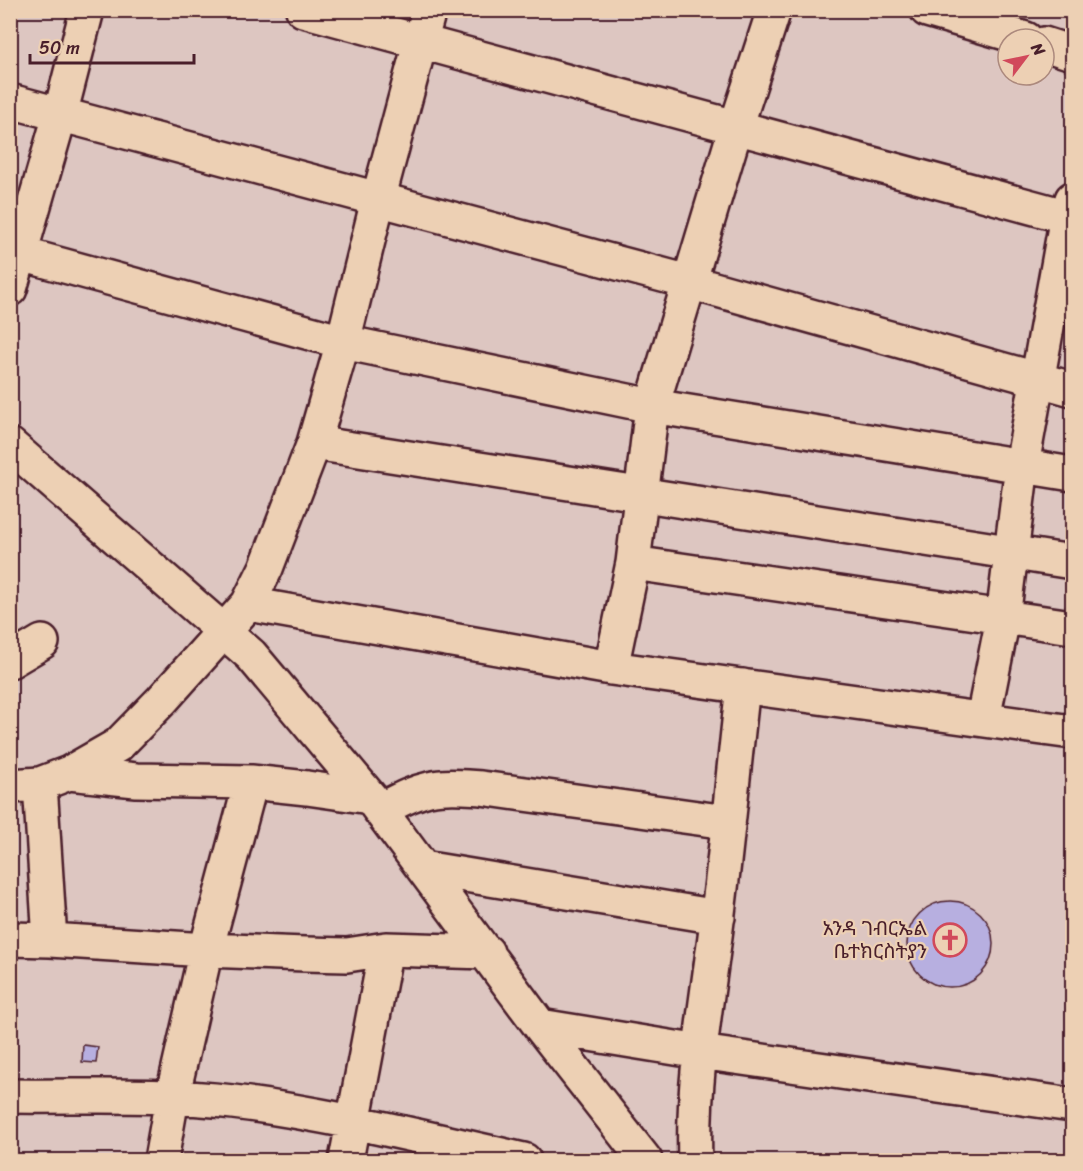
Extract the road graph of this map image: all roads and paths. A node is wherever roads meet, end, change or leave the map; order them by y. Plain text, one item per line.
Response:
1 (87, 10) edge
2 (303, 10) edge
3 (429, 10) edge
4 (774, 10) edge
5 (927, 10) edge
6 (996, 30) edge
7 (420, 42) junction
8 (1056, 48) edge
9 (1072, 53) edge
10 (10, 101) edge
11 (60, 115) junction
12 (736, 127) junction
13 (378, 200) junction
14 (1071, 211) edge
15 (15, 252) edge
16 (689, 282) junction
17 (10, 289) edge
18 (343, 342) junction
19 (1038, 380) junction
20 (1072, 389) edge
21 (652, 406) junction
22 (314, 443) junction
23 (10, 445) edge
24 (1022, 465) junction
25 (1072, 474) edge
26 (640, 495) junction
27 (1013, 552) junction
28 (1072, 562) edge
29 (633, 563) junction
30 (248, 604) junction
31 (1003, 618) junction
32 (1072, 627) edge
33 (225, 630) junction
34 (42, 642) dead end
35 (10, 661) edge
36 (611, 668) junction
37 (743, 686) junction
38 (983, 719) junction
39 (1072, 732) edge
40 (40, 781) edge
41 (250, 782) junction
42 (375, 804) junction
43 (727, 822) junction
44 (423, 868) junction
45 (718, 917) junction
46 (10, 939) edge
47 (50, 940) junction
48 (386, 949) junction
49 (206, 950) junction
50 (487, 952) junction
51 (540, 1026) junction
52 (700, 1052) junction
53 (10, 1096) edge
54 (172, 1098) junction
55 (1072, 1105) edge
56 (354, 1124) junction
57 (161, 1161) edge
58 (346, 1161) edge
59 (524, 1161) edge
60 (645, 1161) edge
61 (695, 1161) edge

1 - 11 street
2 - 7 street
3 - 7 street
4 - 12 street
5 - 6 street
7 - 12 street
7 - 13 street
8 - 9 street
10 - 11 street
11 - 13 street
11 - 15 street
12 - 14 street
12 - 16 street
13 - 16 street
13 - 18 street
14 - 19 street
15 - 17 street
15 - 18 street
16 - 19 street
16 - 21 street
18 - 21 street
18 - 22 street
19 - 20 street
19 - 24 street
21 - 24 street
21 - 26 street
22 - 26 street
22 - 30 street
23 - 33 street
24 - 25 street
24 - 27 street
26 - 27 street
26 - 29 street
27 - 28 street
27 - 31 street
29 - 31 street
29 - 36 street
30 - 33 street
30 - 36 street
31 - 32 street
31 - 38 street
33 - 40 street
33 - 42 street
34 - 35 street
36 - 37 street
37 - 38 street
37 - 43 street
38 - 39 street
40 - 41 street
40 - 47 street
41 - 42 street
41 - 49 street
42 - 43 street
42 - 44 street
43 - 45 street
44 - 45 street
44 - 50 street
45 - 52 street
46 - 47 street
47 - 49 street
48 - 49 street
48 - 50 street
48 - 56 street
49 - 54 street
50 - 51 street
51 - 52 street
51 - 60 street
52 - 55 street
52 - 61 street
53 - 54 street
54 - 56 street
54 - 57 street
56 - 58 street
56 - 59 street

